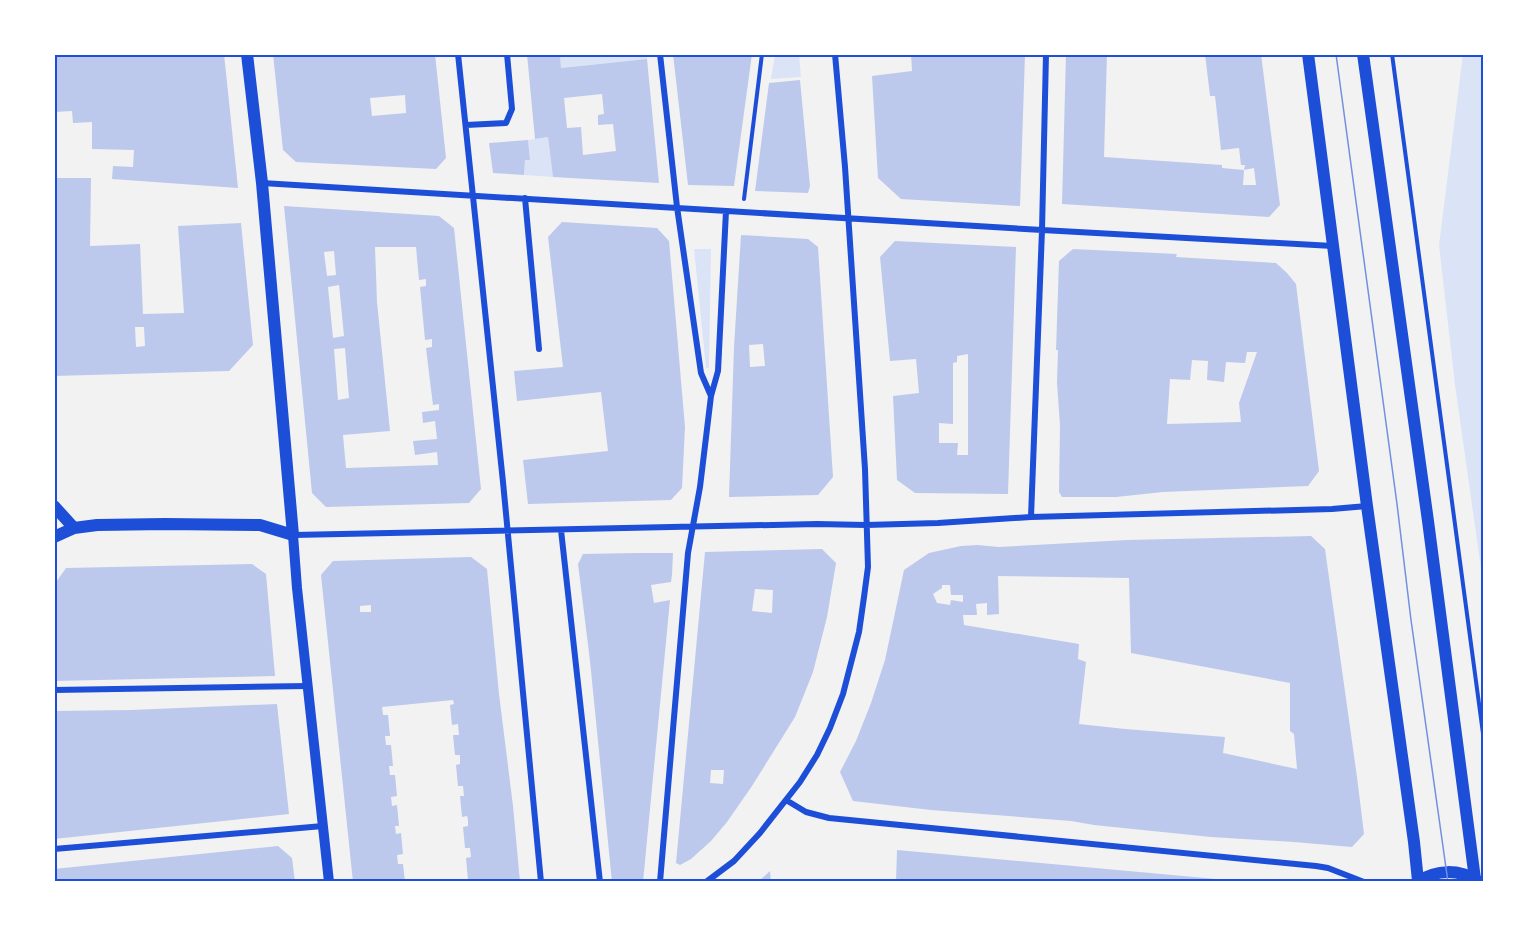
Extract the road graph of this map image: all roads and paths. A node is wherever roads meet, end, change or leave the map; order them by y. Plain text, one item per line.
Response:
1 (247, 54) edge
2 (458, 54) edge
3 (507, 54) edge
4 (660, 54) edge
5 (762, 54) edge
6 (835, 54) edge
7 (1046, 54) edge
8 (1308, 54) edge
9 (1363, 54) edge
10 (1392, 54) edge
11 (466, 124) junction
12 (262, 183) junction
13 (472, 195) junction
14 (525, 198) junction
15 (677, 207) junction
16 (726, 210) junction
17 (742, 211) junction
18 (848, 218) junction
19 (1042, 230) junction
20 (1333, 246) junction
21 (539, 350) dead end
22 (711, 396) junction
23 (54, 506) edge
24 (1367, 506) junction
25 (1031, 517) junction
26 (866, 525) junction
27 (692, 527) junction
28 (74, 528) junction
29 (507, 530) junction
30 (561, 530) junction
31 (293, 535) junction
32 (54, 537) edge
33 (309, 686) junction
34 (54, 690) edge
35 (1484, 741) edge
36 (786, 800) junction
37 (323, 826) junction
38 (54, 849) edge
39 (1477, 880) edge
40 (329, 882) edge
41 (541, 882) edge
42 (600, 882) edge
43 (660, 882) edge
44 (706, 882) edge
45 (1364, 882) edge
46 (1418, 882) edge

1 - 12 main road
2 - 11 street
3 - 11 street
4 - 15 street
5 - 17 path
6 - 18 street
7 - 19 street
8 - 20 main road
9 - 39 main road
10 - 35 path
11 - 13 street
12 - 13 street
12 - 31 main road
13 - 14 street
13 - 29 street
14 - 15 street
14 - 21 street
15 - 16 street
15 - 22 street
16 - 17 street
16 - 22 street
17 - 18 street
18 - 19 street
18 - 26 street
19 - 20 street
19 - 25 street
20 - 24 main road
22 - 27 street
23 - 28 main road
24 - 25 street
24 - 46 main road
25 - 26 street
26 - 27 street
26 - 36 street
27 - 30 street
27 - 43 street
28 - 31 main road
28 - 32 main road
29 - 30 street
29 - 31 street
29 - 41 street
30 - 42 street
31 - 33 street
33 - 34 street
33 - 37 street
36 - 44 street
36 - 45 street
37 - 38 street
37 - 40 street
39 - 46 main road

